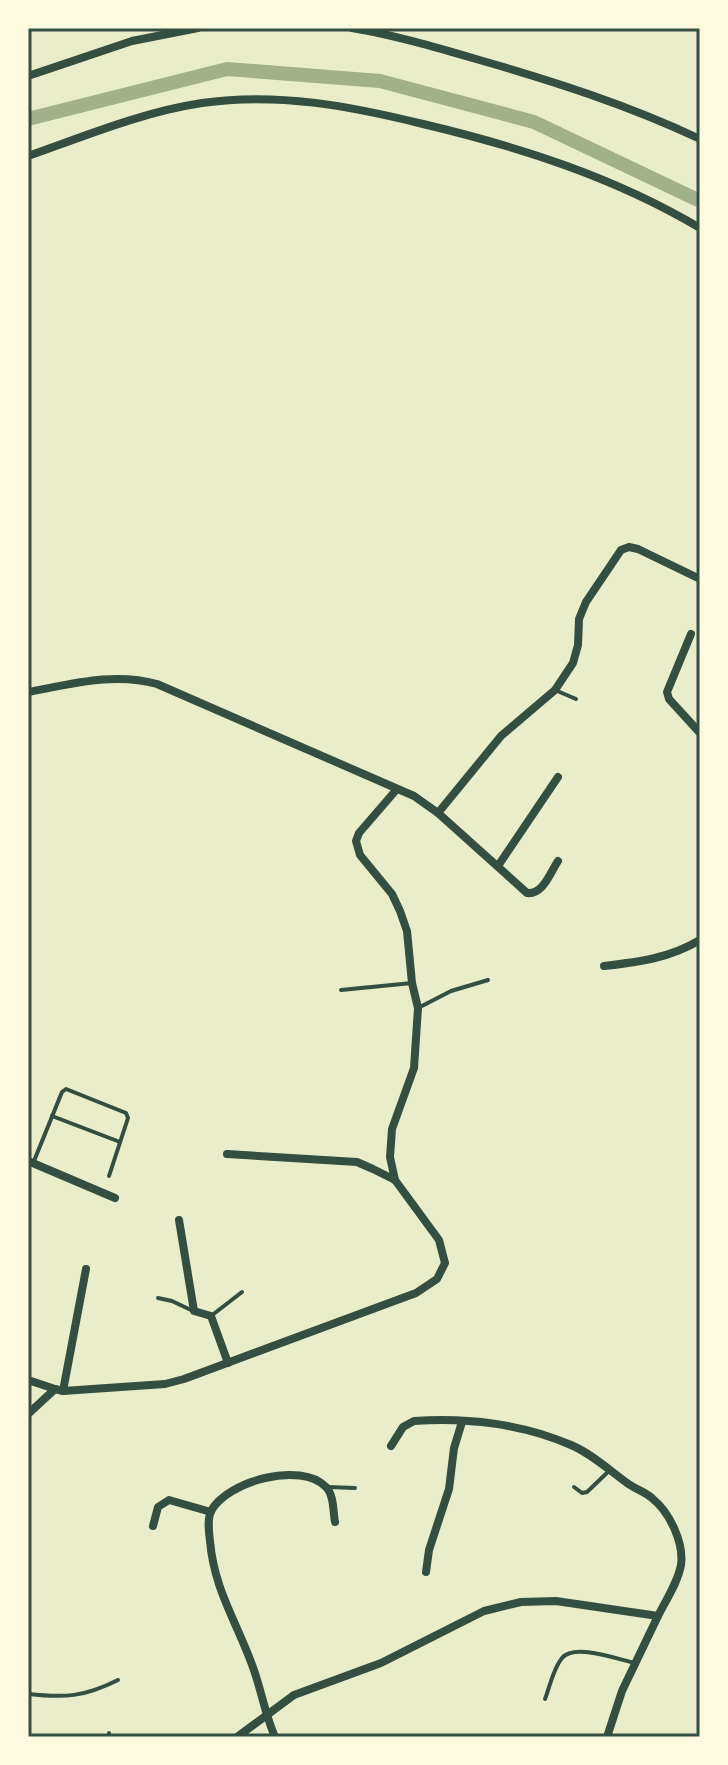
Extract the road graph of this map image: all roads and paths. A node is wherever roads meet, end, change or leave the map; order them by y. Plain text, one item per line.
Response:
1 (198, 28) edge
2 (352, 28) edge
3 (28, 76) edge
4 (700, 139) edge
5 (28, 156) edge
6 (700, 228) edge
7 (700, 579) edge
8 (691, 634) dead end
9 (555, 690) junction
10 (28, 692) edge
11 (576, 699) dead end
12 (700, 733) edge
13 (558, 777) dead end
14 (397, 789) junction
15 (438, 813) junction
16 (558, 861) dead end
17 (498, 866) junction
18 (700, 940) edge
19 (604, 966) dead end
20 (488, 980) dead end
21 (412, 983) junction
22 (341, 990) dead end
23 (418, 1008) junction
24 (52, 1116) junction
25 (120, 1142) junction
26 (227, 1154) dead end
27 (30, 1162) edge
28 (109, 1176) dead end
29 (395, 1180) junction
30 (115, 1198) dead end
31 (179, 1220) dead end
32 (86, 1269) dead end
33 (242, 1292) dead end
34 (158, 1298) dead end
35 (194, 1311) junction
36 (211, 1316) junction
37 (228, 1363) junction
38 (28, 1380) edge
39 (59, 1390) junction
40 (28, 1414) edge
41 (462, 1422) junction
42 (391, 1446) dead end
43 (610, 1470) junction
44 (326, 1487) junction
45 (574, 1487) dead end
46 (355, 1488) dead end
47 (211, 1512) junction
48 (335, 1522) dead end
49 (153, 1526) dead end
50 (426, 1572) dead end
51 (658, 1616) junction
52 (635, 1663) junction
53 (118, 1680) dead end
54 (28, 1694) edge
55 (545, 1699) dead end
56 (265, 1715) junction
57 (237, 1737) edge
58 (275, 1737) edge
59 (607, 1737) edge

1 - 3 street
2 - 4 street
5 - 6 street
7 - 9 street
8 - 12 street
9 - 11 lane
9 - 15 street
10 - 14 street
13 - 17 street
14 - 15 street
14 - 21 street
15 - 17 street
16 - 17 street
18 - 19 street
20 - 23 lane
21 - 22 lane
21 - 23 street
23 - 29 street
24 - 25 lane
24 - 25 lane
24 - 27 lane
25 - 28 lane
26 - 29 street
27 - 30 street
29 - 37 street
31 - 35 street
32 - 39 street
33 - 36 lane
34 - 35 lane
35 - 36 street
36 - 37 street
37 - 39 street
38 - 39 street
39 - 40 street
41 - 42 street
41 - 43 street
41 - 50 street
43 - 45 lane
43 - 51 street
44 - 46 lane
44 - 47 street
44 - 48 street
47 - 49 street
47 - 56 street
51 - 52 street
51 - 56 street
52 - 55 lane
52 - 59 street
53 - 54 lane
56 - 57 street
56 - 58 street

